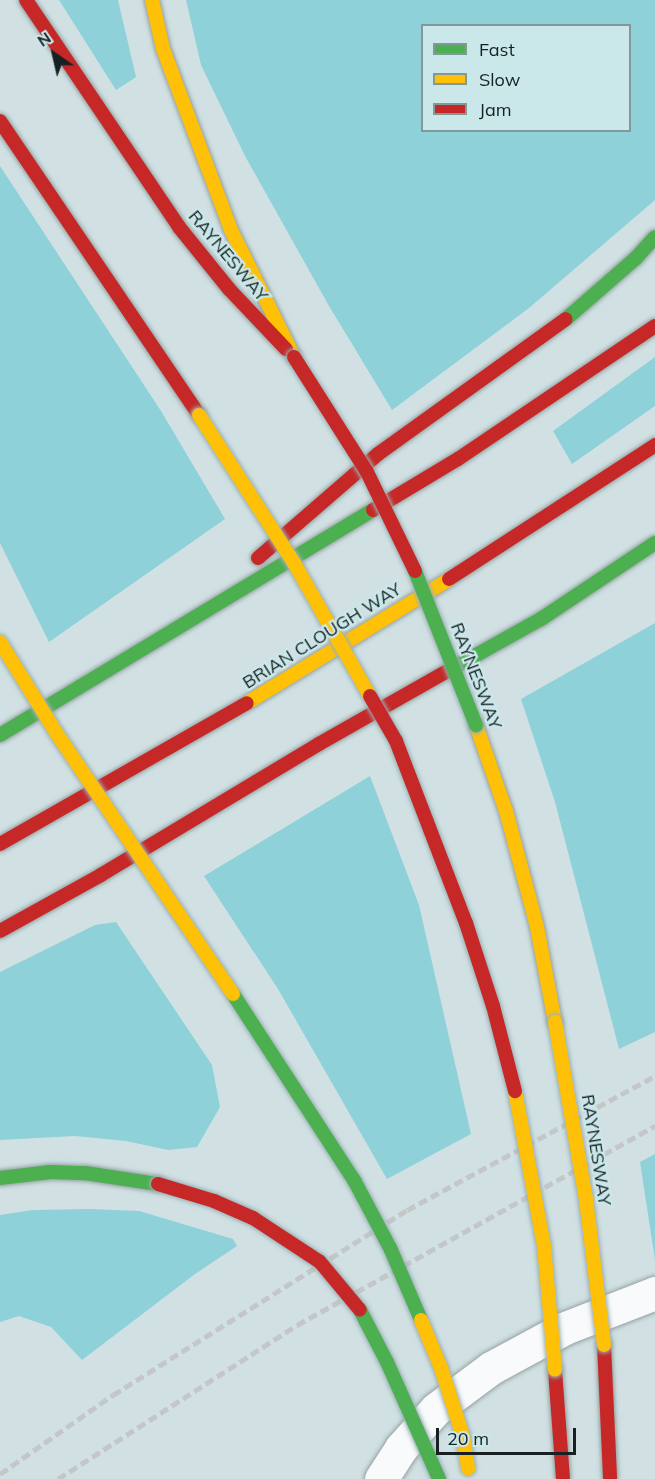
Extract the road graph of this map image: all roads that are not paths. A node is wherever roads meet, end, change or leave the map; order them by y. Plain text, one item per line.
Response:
1 (26, 0) edge
2 (152, 0) edge
3 (0, 121) edge
4 (655, 237) edge
5 (655, 326) edge
6 (294, 357) junction
7 (655, 445) edge
8 (655, 543) edge
9 (655, 558) edge
10 (542, 620) junction
11 (167, 635) junction
12 (0, 642) edge
13 (0, 735) edge
14 (0, 844) edge
15 (0, 931) edge
16 (0, 1178) edge
17 (655, 1293) edge
18 (468, 1474) edge
19 (381, 1479) edge
20 (439, 1479) edge
21 (563, 1479) edge
22 (610, 1479) edge

1 - 6 main road, RAYNESWAY
2 - 6 main road
3 - 21 main road, bridge
4 - 11 main road
5 - 11 main road
6 - 22 main road, RAYNESWAY, bridge
7 - 14 main road, BRIAN CLOUGH WAY
8 - 10 main road
9 - 10 main road
10 - 15 main road
11 - 13 main road
12 - 18 main road, bridge
16 - 20 main road, bridge
17 - 19 street

